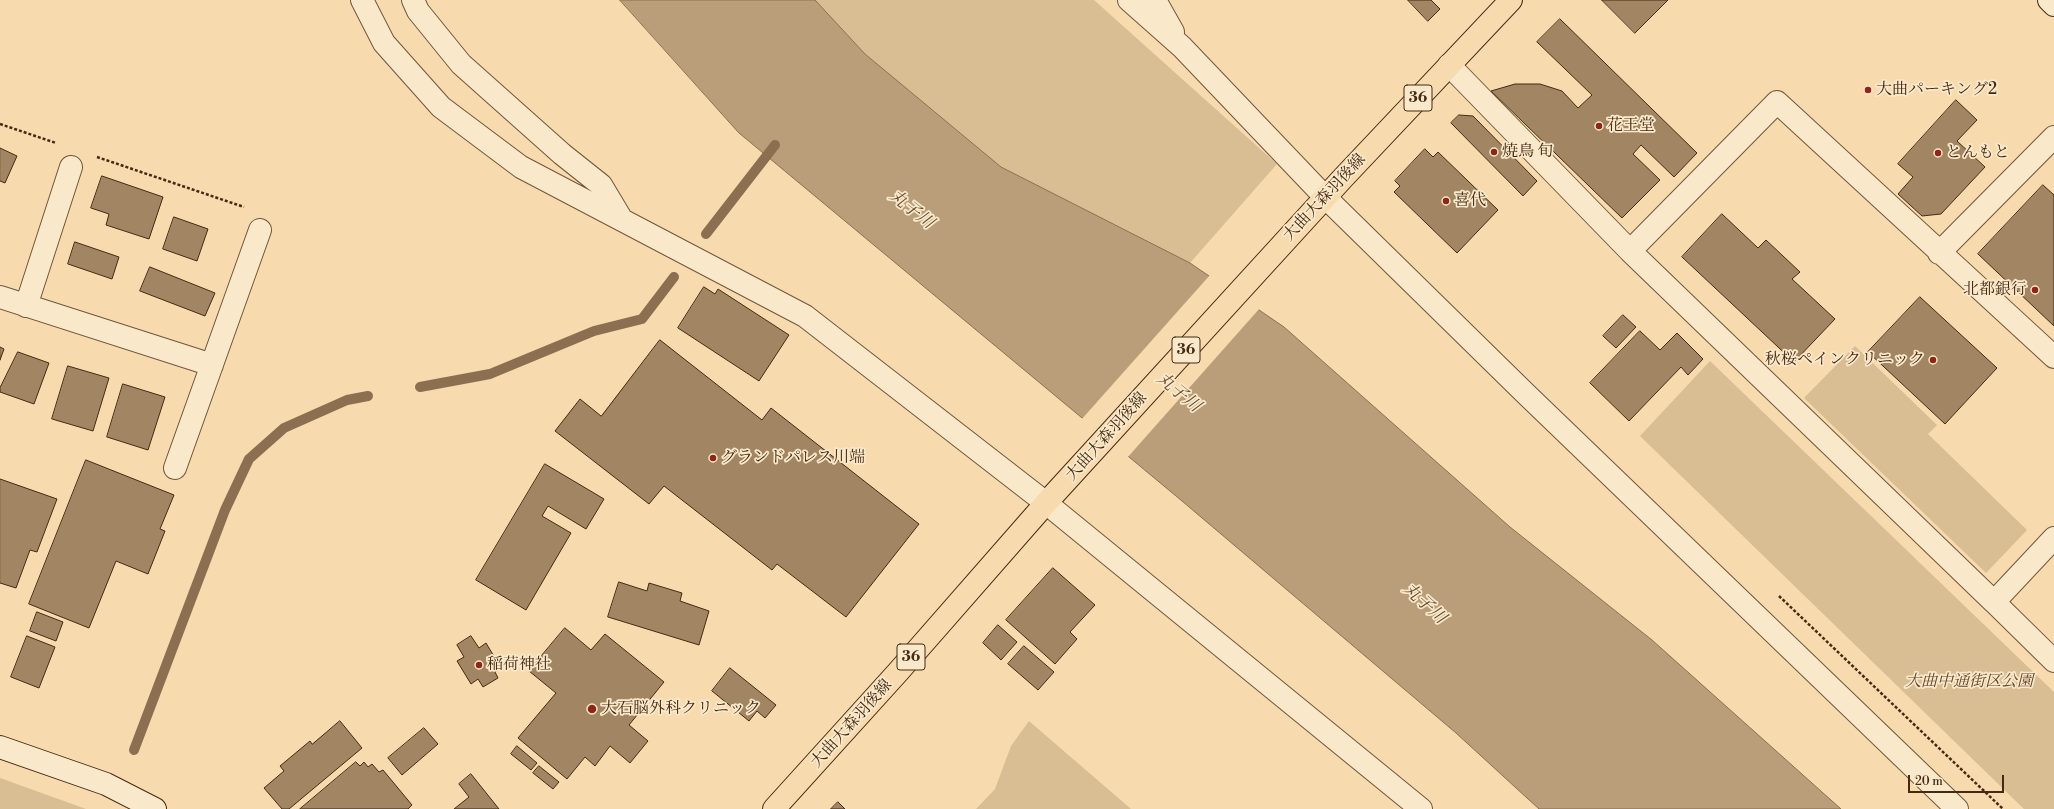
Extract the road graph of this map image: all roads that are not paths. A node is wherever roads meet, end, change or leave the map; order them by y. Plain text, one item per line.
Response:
1 (362, 0) edge
2 (413, 0) edge
3 (1129, 0) edge
4 (1155, 0) edge
5 (1511, 0) edge
6 (2049, 0) edge
7 (2054, 5) edge
8 (1182, 47) junction
9 (1449, 65) junction
10 (2054, 137) edge
11 (71, 167) dead end
12 (1325, 197) junction
13 (622, 220) junction
14 (260, 230) dead end
15 (1630, 251) junction
16 (1940, 253) junction
17 (0, 297) edge
18 (26, 306) junction
19 (2054, 357) edge
20 (212, 365) junction
21 (175, 468) dead end
22 (1046, 503) junction
23 (2054, 538) edge
24 (1994, 602) junction
25 (2054, 661) edge
26 (0, 747) edge
27 (155, 809) edge
28 (774, 809) edge
29 (1421, 809) edge
30 (1957, 809) edge

1 - 13 street
2 - 13 street
3 - 8 street
4 - 8 street
5 - 9 main road, 大曲大森羽後線 / 36
6 - 7 street
8 - 12 street
9 - 12 main road, 大曲大森羽後線 / 36
9 - 15 street
10 - 16 street
11 - 18 street
12 - 22 main road, 大曲大森羽後線 / 36
12 - 30 street
13 - 22 street
14 - 20 street
15 - 16 street
15 - 24 street
16 - 19 street
17 - 18 street
18 - 20 street
20 - 21 street
22 - 28 main road, 大曲大森羽後線 / 36
22 - 29 street
23 - 24 street
24 - 25 street
26 - 27 street

